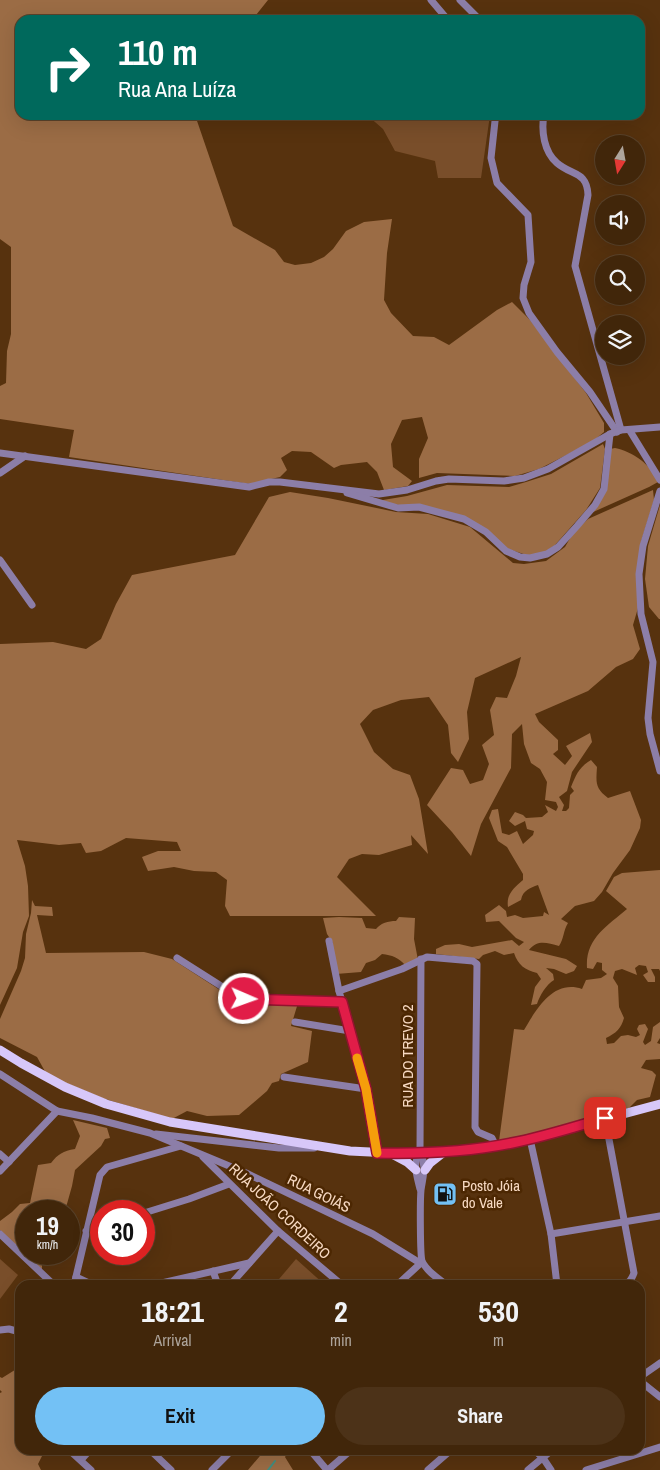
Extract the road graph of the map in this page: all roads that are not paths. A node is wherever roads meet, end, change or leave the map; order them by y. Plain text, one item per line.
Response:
1 (431, 0) edge
2 (460, 0) edge
3 (444, 15) edge
4 (475, 15) edge
5 (495, 120) edge
6 (543, 120) edge
7 (660, 427) edge
8 (630, 431) junction
9 (616, 432) junction
10 (0, 453) edge
11 (26, 456) junction
12 (0, 472) edge
13 (660, 480) edge
14 (334, 489) junction
15 (660, 491) edge
16 (0, 560) edge
17 (32, 605) dead end
18 (660, 771) edge
19 (329, 941) dead end
20 (177, 958) dead end
21 (421, 959) junction
22 (339, 991) junction
23 (342, 1002) junction
24 (295, 1022) dead end
25 (350, 1031) junction
26 (0, 1050) edge
27 (0, 1074) edge
28 (284, 1078) dead end
29 (366, 1089) junction
30 (660, 1104) edge
31 (57, 1111) junction
32 (605, 1118) junction
33 (150, 1133) junction
34 (530, 1139) junction
35 (181, 1146) junction
36 (496, 1146) junction
37 (320, 1147) junction
38 (420, 1152) junction
39 (444, 1152) junction
40 (377, 1153) junction
41 (390, 1153) junction
42 (0, 1154) edge
43 (201, 1155) junction
44 (9, 1162) junction
45 (420, 1170) junction
46 (0, 1171) edge
47 (230, 1184) junction
48 (155, 1209) edge
49 (660, 1216) edge
50 (624, 1222) junction
51 (90, 1230) edge
52 (86, 1231) junction
53 (278, 1231) junction
54 (0, 1234) edge
55 (551, 1234) junction
56 (421, 1261) junction
57 (249, 1263) junction
58 (213, 1271) junction
59 (76, 1277) junction
60 (49, 1280) edge
61 (75, 1280) edge
62 (82, 1280) edge
63 (174, 1280) edge
64 (216, 1280) edge
65 (234, 1280) edge
66 (336, 1280) edge
67 (402, 1280) edge
68 (441, 1280) edge
69 (556, 1280) edge
70 (631, 1280) edge
71 (0, 1330) edge
72 (15, 1331) edge
73 (659, 1366) edge
74 (645, 1376) edge
75 (645, 1384) edge
76 (660, 1397) edge
77 (660, 1447) edge
78 (645, 1452) edge
79 (75, 1455) edge
80 (86, 1455) edge
81 (155, 1455) edge
82 (227, 1455) edge
83 (314, 1455) edge
84 (346, 1455) edge
85 (445, 1455) edge
86 (540, 1455) edge
87 (546, 1455) edge
88 (634, 1455) edge
89 (543, 1458) junction
90 (81, 1460) junction
91 (91, 1470) edge
92 (171, 1470) edge
93 (212, 1470) edge
94 (327, 1470) edge
95 (428, 1470) edge
96 (528, 1470) edge
97 (551, 1470) edge
98 (586, 1470) edge

1 - 3 street
2 - 4 street
5 - 9 street
6 - 9 street
7 - 8 street
8 - 9 street
8 - 13 street
9 - 14 street
9 - 14 street
10 - 11 street
11 - 12 street
11 - 14 street
15 - 18 street
16 - 17 street
19 - 22 street
20 - 23 street
21 - 22 street
21 - 36 street
21 - 38 street, RUA DO TREVO 2
22 - 23 street
23 - 25 street
24 - 25 street
25 - 29 street
26 - 37 main road
27 - 31 street
28 - 29 street
29 - 40 street
30 - 32 main road
31 - 33 street
31 - 44 street
32 - 34 main road
32 - 50 street
33 - 35 street, RUA GOIÁS
33 - 37 street
34 - 36 main road
34 - 55 street
35 - 43 street, RUA GOIÁS
35 - 52 street
36 - 39 main road
37 - 40 main road
38 - 39 main road
38 - 41 main road
38 - 45 street, RUA DO TREVO 2
39 - 45 main road
40 - 41 main road
41 - 45 main road
42 - 44 street
43 - 47 street, RUA JOÃO CORDEIRO
43 - 56 street, RUA GOIÁS
44 - 46 street
45 - 56 street
47 - 48 street
47 - 53 street, RUA JOÃO CORDEIRO
49 - 50 street
50 - 55 street
50 - 70 street
51 - 52 street
52 - 59 street
53 - 57 street
53 - 66 street, RUA JOÃO CORDEIRO
54 - 60 street
55 - 69 street
56 - 67 street
56 - 68 street, RUA GOIÁS
57 - 58 street
57 - 65 street
58 - 63 street
58 - 64 street
59 - 61 street
59 - 62 street
71 - 72 street
73 - 74 street
75 - 76 street
77 - 78 street
79 - 90 street
80 - 90 street
81 - 92 street
82 - 93 street
83 - 94 street
84 - 94 street
85 - 95 street
86 - 89 street
87 - 89 street
88 - 98 street
89 - 96 street
89 - 97 street
90 - 91 street

